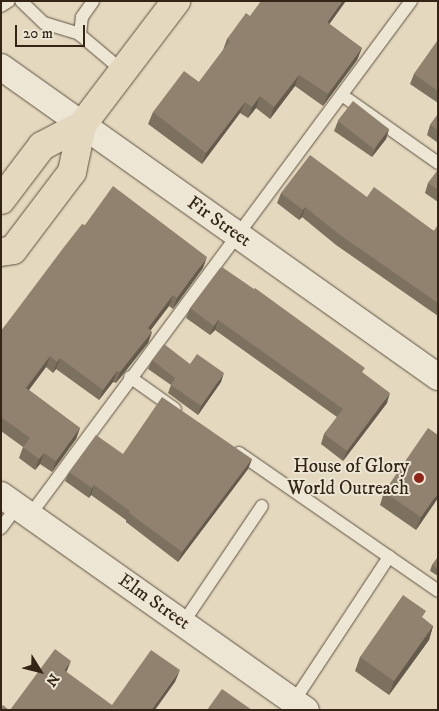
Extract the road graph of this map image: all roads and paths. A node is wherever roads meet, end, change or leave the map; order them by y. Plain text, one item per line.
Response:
1 (10, 1) edge
2 (21, 1) edge
3 (93, 1) edge
4 (176, 1) edge
5 (411, 1) edge
6 (1, 6) edge
7 (80, 35) junction
8 (1, 67) edge
9 (123, 71) junction
10 (342, 95) junction
11 (82, 125) junction
12 (438, 163) edge
13 (1, 200) edge
14 (238, 235) junction
15 (1, 252) edge
16 (438, 376) edge
17 (130, 377) junction
18 (187, 417) edge
19 (227, 445) edge
20 (16, 506) edge
21 (262, 506) dead end
22 (1, 528) edge
23 (389, 557) junction
24 (438, 591) edge
25 (182, 623) junction
26 (300, 705) edge

1 - 6 lane
2 - 7 lane
3 - 7 lane
4 - 9 main road
5 - 10 lane
7 - 9 lane
8 - 11 street, Fir Street
9 - 11 main road
10 - 12 lane
10 - 14 lane
11 - 13 main road
11 - 14 street, Fir Street
11 - 15 main road
14 - 16 street, Fir Street
14 - 17 lane
17 - 18 lane
17 - 20 lane
19 - 23 lane
20 - 22 lane
20 - 25 street, Elm Street
21 - 25 lane
23 - 24 lane
23 - 26 lane
25 - 26 street, Elm Street

